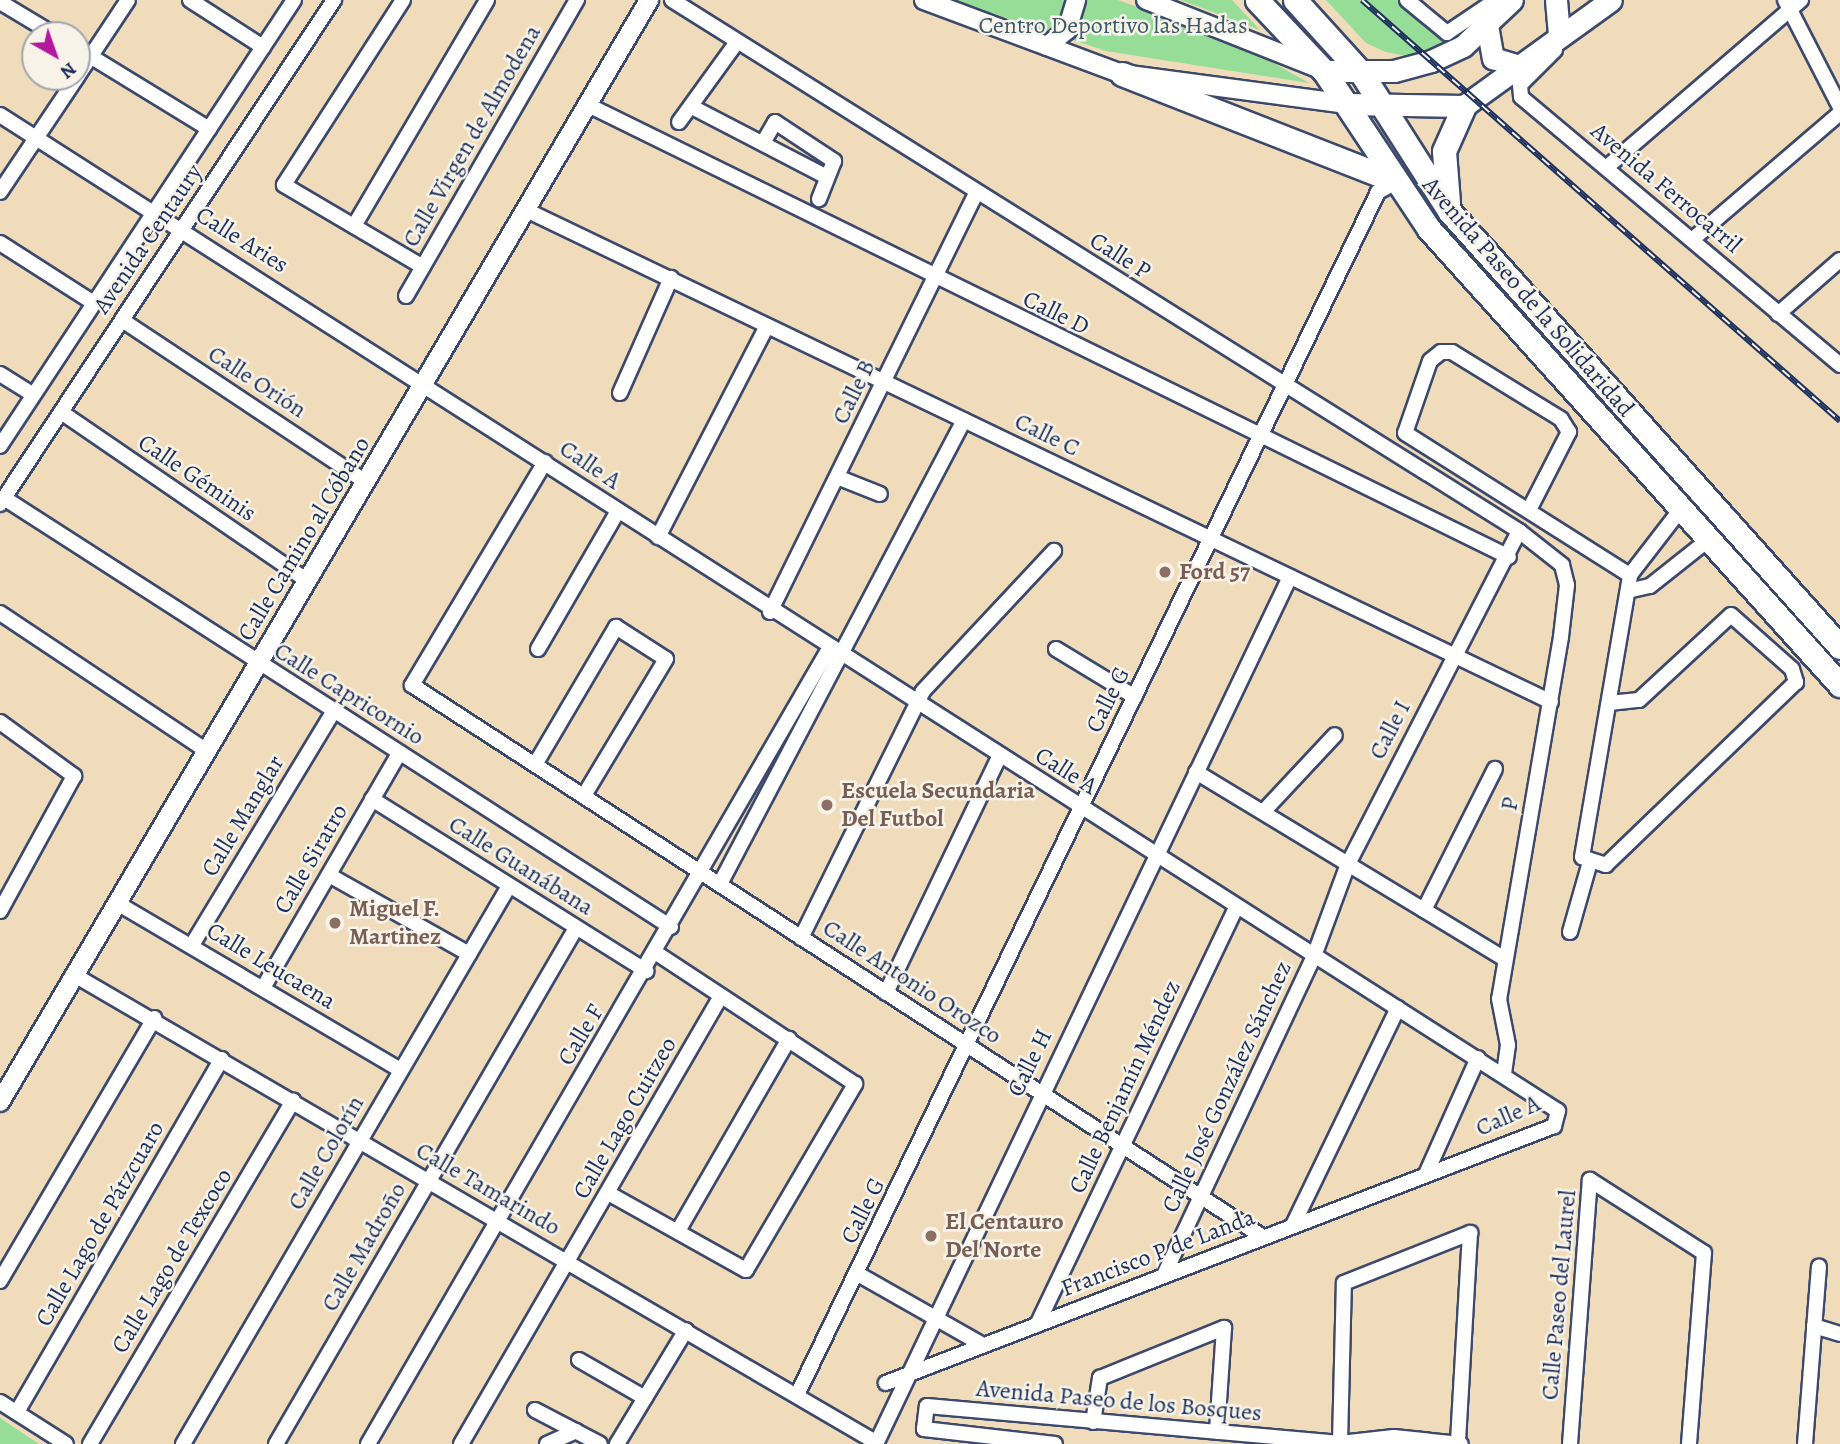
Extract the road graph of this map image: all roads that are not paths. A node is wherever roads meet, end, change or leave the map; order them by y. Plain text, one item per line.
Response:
1 (128, 0) edge
2 (190, 0) edge
3 (294, 0) edge
4 (334, 0) edge
5 (403, 0) edge
6 (487, 0) edge
7 (577, 0) edge
8 (649, 0) edge
9 (672, 0) edge
10 (924, 0) edge
11 (1076, 0) edge
12 (1146, 0) edge
13 (1257, 0) edge
14 (1295, 0) edge
15 (1407, 0) edge
16 (1506, 0) edge
17 (1556, 0) edge
18 (1611, 0) edge
19 (0, 2) edge
20 (1792, 3) edge
21 (32, 21) edge
22 (1487, 25) junction
23 (1559, 35) junction
24 (737, 42) junction
25 (1047, 46) junction
26 (263, 47) junction
27 (91, 56) joint
28 (1516, 65) junction
29 (1324, 71) junction
30 (1122, 74) junction
31 (1362, 74) junction
32 (67, 91) edge
33 (586, 104) junction
34 (1347, 104) junction
35 (1382, 106) junction
36 (1464, 106) junction
37 (692, 107) junction
38 (1840, 107) edge
39 (1840, 113) edge
40 (0, 115) edge
41 (679, 122) dead end
42 (209, 129) junction
43 (36, 137) junction
44 (763, 143) junction
45 (1607, 167) junction
46 (827, 177) junction
47 (1393, 182) junction
48 (0, 192) edge
49 (977, 192) junction
50 (819, 199) dead end
51 (524, 209) junction
52 (154, 212) junction
53 (1450, 212) junction
54 (354, 226) junction
55 (182, 229) junction
56 (1693, 239) junction
57 (0, 243) edge
58 (1840, 260) edge
59 (423, 267) junction
60 (671, 278) junction
61 (934, 279) junction
62 (406, 296) dead end
63 (94, 303) junction
64 (1777, 314) junction
65 (122, 320) junction
66 (767, 326) junction
67 (1840, 365) edge
68 (0, 374) edge
69 (424, 382) junction
70 (886, 382) junction
71 (1284, 386) junction
72 (620, 393) dead end
73 (33, 396) junction
74 (61, 412) junction
75 (964, 420) junction
76 (1260, 439) junction
77 (0, 446) edge
78 (545, 462) junction
79 (837, 477) junction
80 (367, 483) junction
81 (880, 494) dead end
82 (2, 501) edge
83 (1681, 509) junction
84 (1529, 510) junction
85 (618, 512) junction
86 (1519, 531) junction
87 (657, 537) junction
88 (1211, 540) junction
89 (1708, 540) junction
90 (1055, 551) dead end
91 (1542, 551) joint
92 (1509, 556) junction
93 (1630, 575) junction
94 (1290, 578) junction
95 (308, 581) junction
96 (1632, 590) junction
97 (770, 612) junction
98 (0, 613) edge
99 (830, 647) junction
100 (1840, 647) edge
101 (538, 649) dead end
102 (1056, 649) dead end
103 (843, 655) junction
104 (1454, 656) junction
105 (259, 665) junction
106 (1840, 685) edge
107 (920, 697) junction
108 (1135, 697) junction
109 (1551, 702) junction
110 (1609, 703) junction
111 (333, 712) junction
112 (0, 722) edge
113 (1335, 735) dead end
114 (207, 751) junction
115 (399, 753) junction
116 (1000, 755) junction
117 (537, 763) junction
118 (1495, 769) dead end
119 (1196, 772) junction
120 (585, 794) junction
121 (372, 799) junction
122 (1082, 808) junction
123 (1263, 812) junction
124 (1156, 856) junction
125 (1590, 862) junction
126 (1348, 863) junction
127 (702, 873) junction
128 (329, 875) junction
129 (720, 884) junction
130 (509, 886) junction
131 (117, 903) junction
132 (1236, 908) junction
133 (1424, 910) junction
134 (0, 911) edge
135 (671, 927) junction
136 (576, 928) junction
137 (1570, 932) dead end
138 (801, 938) junction
139 (192, 945) junction
140 (656, 953) junction
141 (468, 954) junction
142 (1314, 956) junction
143 (1505, 959) junction
144 (646, 971) junction
145 (76, 976) junction
146 (263, 988) junction
147 (886, 993) junction
148 (721, 996) junction
149 (1398, 1008) junction
150 (155, 1018) junction
151 (789, 1039) junction
152 (968, 1045) junction
153 (1478, 1058) junction
154 (222, 1059) junction
155 (400, 1070) junction
156 (1504, 1074) junction
157 (1041, 1092) junction
158 (293, 1101) junction
159 (0, 1102) edge
160 (360, 1141) junction
161 (1122, 1146) junction
162 (1426, 1174) junction
163 (429, 1181) junction
164 (608, 1193) junction
165 (1201, 1196) junction
166 (498, 1220) junction
167 (1293, 1225) junction
168 (678, 1231) junction
169 (1263, 1237) junction
170 (569, 1262) junction
171 (1819, 1267) dead end
172 (858, 1274) junction
173 (1164, 1275) junction
174 (0, 1281) edge
175 (934, 1317) junction
176 (1037, 1325) junction
177 (1814, 1326) junction
178 (686, 1331) junction
179 (1840, 1334) edge
180 (983, 1345) junction
181 (579, 1360) dead end
182 (908, 1375) junction
183 (886, 1383) dead end
184 (797, 1395) junction
185 (645, 1398) junction
186 (0, 1402) edge
187 (535, 1410) dead end
188 (17, 1412) junction
189 (1093, 1422) junction
190 (1156, 1429) junction
191 (576, 1431) junction
192 (1217, 1432) junction
193 (977, 1440) edge
194 (1393, 1441) edge
195 (1340, 1443) edge
196 (66, 1444) edge
197 (90, 1444) edge
198 (183, 1444) edge
199 (276, 1444) edge
200 (368, 1444) edge
201 (461, 1444) edge
202 (547, 1444) edge
203 (600, 1444) edge
204 (617, 1444) edge
205 (876, 1444) edge
206 (1055, 1444) edge
207 (1155, 1444) edge
208 (1460, 1444) edge
209 (1570, 1444) edge
210 (1689, 1444) edge
211 (1805, 1444) edge

1 - 27 street
2 - 26 street
3 - 26 street, Avenida Centaury
4 - 55 street, Avenida Centaury
5 - 54 street
6 - 54 street
7 - 59 street, Calle Virgen de Almodena
8 - 33 street, Calle Camino al Cóbano
9 - 24 street, Calle P
10 - 25 street
11 - 25 street
12 - 29 street
13 - 29 main road, Avenida Paseo de la Solidaridad
14 - 31 main road, Avenida Paseo de la Solidaridad
15 - 16 street
16 - 22 main road
17 - 23 main road
18 - 23 main road
19 - 21 street
20 - 38 street
20 - 45 street
22 - 28 main road
22 - 31 main road
23 - 28 main road
23 - 45 street, Avenida Ferrocarril
24 - 37 street
24 - 49 street, Calle P
25 - 30 street
26 - 42 street, Avenida Centaury
27 - 42 street
28 - 36 main road
29 - 31 main road
29 - 34 main road, Avenida Paseo de la Solidaridad
30 - 34 street
30 - 47 main road
31 - 35 main road, Avenida Paseo de la Solidaridad
32 - 43 street
33 - 51 street, Calle Camino al Cóbano
33 - 61 street, Calle D
34 - 35 main road
34 - 47 main road, Avenida Paseo de la Solidaridad
35 - 36 main road
35 - 53 main road, Avenida Paseo de la Solidaridad
36 - 53 main road
37 - 41 street
37 - 44 street
39 - 56 street
40 - 43 street, Calle Aries
42 - 52 street, Avenida Centaury
43 - 48 street
43 - 52 street, Calle Aries
44 - 46 street
44 - 46 street
45 - 56 street, Avenida Ferrocarril
46 - 50 street
47 - 71 street, Calle G
47 - 83 main road, Avenida Paseo de la Solidaridad
49 - 61 street, Calle B
49 - 71 street, Calle P
51 - 60 street, Calle C
51 - 69 street, Calle Camino al Cóbano
52 - 55 street, Calle Aries
52 - 63 street, Avenida Centaury
53 - 100 main road, Avenida Paseo de la Solidaridad
54 - 59 street
55 - 65 street, Avenida Centaury
55 - 69 street, Calle Aries
56 - 64 street, Avenida Ferrocarril
57 - 63 street
58 - 64 street
59 - 62 street, Calle Virgen de Almodena
60 - 66 street, Calle C
60 - 72 street
61 - 70 street, Calle B
61 - 76 street, Calle D
63 - 73 street, Avenida Centaury
64 - 67 street, Avenida Ferrocarril
65 - 74 street, Avenida Centaury
65 - 80 street, Calle Orión
66 - 70 street, Calle C
66 - 87 street
68 - 73 street
69 - 78 street, Calle A
69 - 80 street, Calle Camino al Cóbano
70 - 75 street, Calle C
70 - 79 street, Calle B
71 - 76 street, Calle G
71 - 86 street, Calle P
73 - 77 street, Avenida Centaury
74 - 82 street, Avenida Centaury
74 - 95 street, Calle Géminis
75 - 88 street, Calle C
75 - 103 street
76 - 88 street, Calle G
76 - 92 street, Calle D
78 - 85 street, Calle A
78 - 117 street, Calle Antonio Orozco
79 - 81 street
79 - 97 street, Calle B
80 - 95 street, Calle Camino al Cóbano
82 - 105 street, Calle Capricornio
83 - 89 main road, Avenida Paseo de la Solidaridad
83 - 93 street
84 - 84 street
84 - 93 street
85 - 87 street, Calle A
85 - 101 street
86 - 91 street, Calle P
86 - 92 street, Calle I
87 - 97 street, Calle A
88 - 94 street, Calle C
88 - 108 street, Calle G
89 - 96 street
89 - 106 main road, Avenida Paseo de la Solidaridad
90 - 107 street
91 - 109 street, P
92 - 104 street, Calle I
93 - 96 street
94 - 104 street, Calle C
94 - 119 street, Calle H
95 - 105 street, Calle Camino al Cóbano
96 - 110 street
97 - 99 street, Calle A
98 - 114 street
99 - 103 street, Calle A
99 - 127 street, Calle F
102 - 108 street
103 - 107 street, Calle A
103 - 129 street
104 - 109 street, Calle C
104 - 126 street, Calle I
105 - 111 street, Calle Capricornio
105 - 114 street, Calle Camino al Cóbano
107 - 116 street, Calle A
107 - 138 street
108 - 122 street, Calle G
109 - 143 street, P
110 - 125 street
110 - 125 street
111 - 115 street, Calle Capricornio
111 - 139 street, Calle Manglar
112 - 134 street
113 - 123 street
114 - 131 street, Calle Camino al Cóbano
115 - 121 street, Calle Siratro
115 - 135 street, Calle Capricornio
116 - 122 street, Calle A
116 - 147 street
117 - 120 street, Calle Antonio Orozco
117 - 120 street
118 - 133 street
119 - 123 street
119 - 124 street, Calle H
120 - 127 street, Calle Antonio Orozco
121 - 128 street, Calle Siratro
121 - 130 street, Calle Guanábana
122 - 124 street, Calle A
122 - 152 street, Calle G
123 - 126 street
124 - 132 street, Calle A
124 - 157 street, Calle H
125 - 137 street
126 - 133 street
126 - 142 street, Calle I
127 - 129 street, Calle Antonio Orozco
127 - 135 street, Calle F
128 - 141 street
128 - 146 street, Calle Siratro
129 - 138 street, Calle Antonio Orozco
130 - 136 street, Calle Guanábana
130 - 141 street, Calle Colorín
131 - 139 street, Calle Leucaena
131 - 145 street, Calle Camino al Cóbano
132 - 142 street, Calle A
132 - 161 street, Calle Benjamín Méndez
133 - 143 street
135 - 140 street, Calle F
136 - 144 street, Calle Guanábana
136 - 163 street, Calle Madroño
138 - 147 street, Calle Antonio Orozco
139 - 146 street, Calle Leucaena
140 - 144 street, Calle F
140 - 148 street
141 - 155 street, Calle Colorín
142 - 149 street, Calle A
142 - 165 street, Calle José González Sánchez
143 - 156 street, P
144 - 166 street, Calle F
145 - 150 street, Calle Tamarindo
145 - 159 street, Calle Camino al Cóbano
146 - 155 street, Calle Leucaena
147 - 152 street, Calle Antonio Orozco
148 - 151 street
148 - 164 street, Calle Lago Cuitzeo
149 - 153 street, Calle A
149 - 167 street
150 - 154 street, Calle Tamarindo
150 - 174 street
151 - 168 street
151 - 168 street
152 - 157 street, Calle Antonio Orozco
152 - 172 street, Calle G
153 - 156 street, Calle A
153 - 162 street
154 - 158 street, Calle Tamarindo
154 - 188 street, Calle Lago de Pátzcuaro
155 - 160 street, Calle Colorín
156 - 162 street, Calle A
157 - 161 street, Calle Antonio Orozco
157 - 175 street, Calle H
158 - 160 street, Calle Tamarindo
158 - 197 street, Calle Lago de Texcoco
160 - 163 street, Calle Tamarindo
160 - 198 street, Calle Colorín
161 - 165 street, Calle Antonio Orozco
161 - 176 street, Calle Benjamín Méndez
162 - 167 street, Francisco P de Landa
163 - 166 street, Calle Tamarindo
163 - 199 street, Calle Madroño
164 - 168 street
164 - 170 street, Calle Lago Cuitzeo
165 - 169 street, Calle Antonio Orozco
165 - 173 street, Calle José González Sánchez
166 - 170 street, Calle Tamarindo
166 - 200 street, Calle F
167 - 169 street, Francisco P de Landa
169 - 173 street, Francisco P de Landa
170 - 178 street, Calle Tamarindo
170 - 201 street, Calle Lago Cuitzeo
171 - 177 street
172 - 175 street
172 - 184 street, Calle G
173 - 176 street, Francisco P de Landa
175 - 180 street
175 - 182 street, Calle H
176 - 180 street, Francisco P de Landa
177 - 179 street
177 - 211 street
178 - 184 street, Calle Tamarindo
178 - 185 street
180 - 182 street, Francisco P de Landa
181 - 185 street
182 - 183 street, Francisco P de Landa
182 - 205 street, Calle H
184 - 205 street, Calle Tamarindo
185 - 204 street
186 - 188 street
187 - 191 street
188 - 196 street
189 - 190 street, Avenida Paseo de los Bosques
189 - 192 street
189 - 193 street, Avenida Paseo de los Bosques
190 - 192 street, Avenida Paseo de los Bosques
190 - 207 street
191 - 202 street
191 - 203 street
192 - 195 street, Avenida Paseo de los Bosques
193 - 206 street, Avenida Paseo de los Bosques
194 - 195 street, Avenida Paseo de los Bosques
194 - 208 street, Avenida Paseo de los Bosques
195 - 208 street
209 - 210 street, Calle Paseo del Laurel

